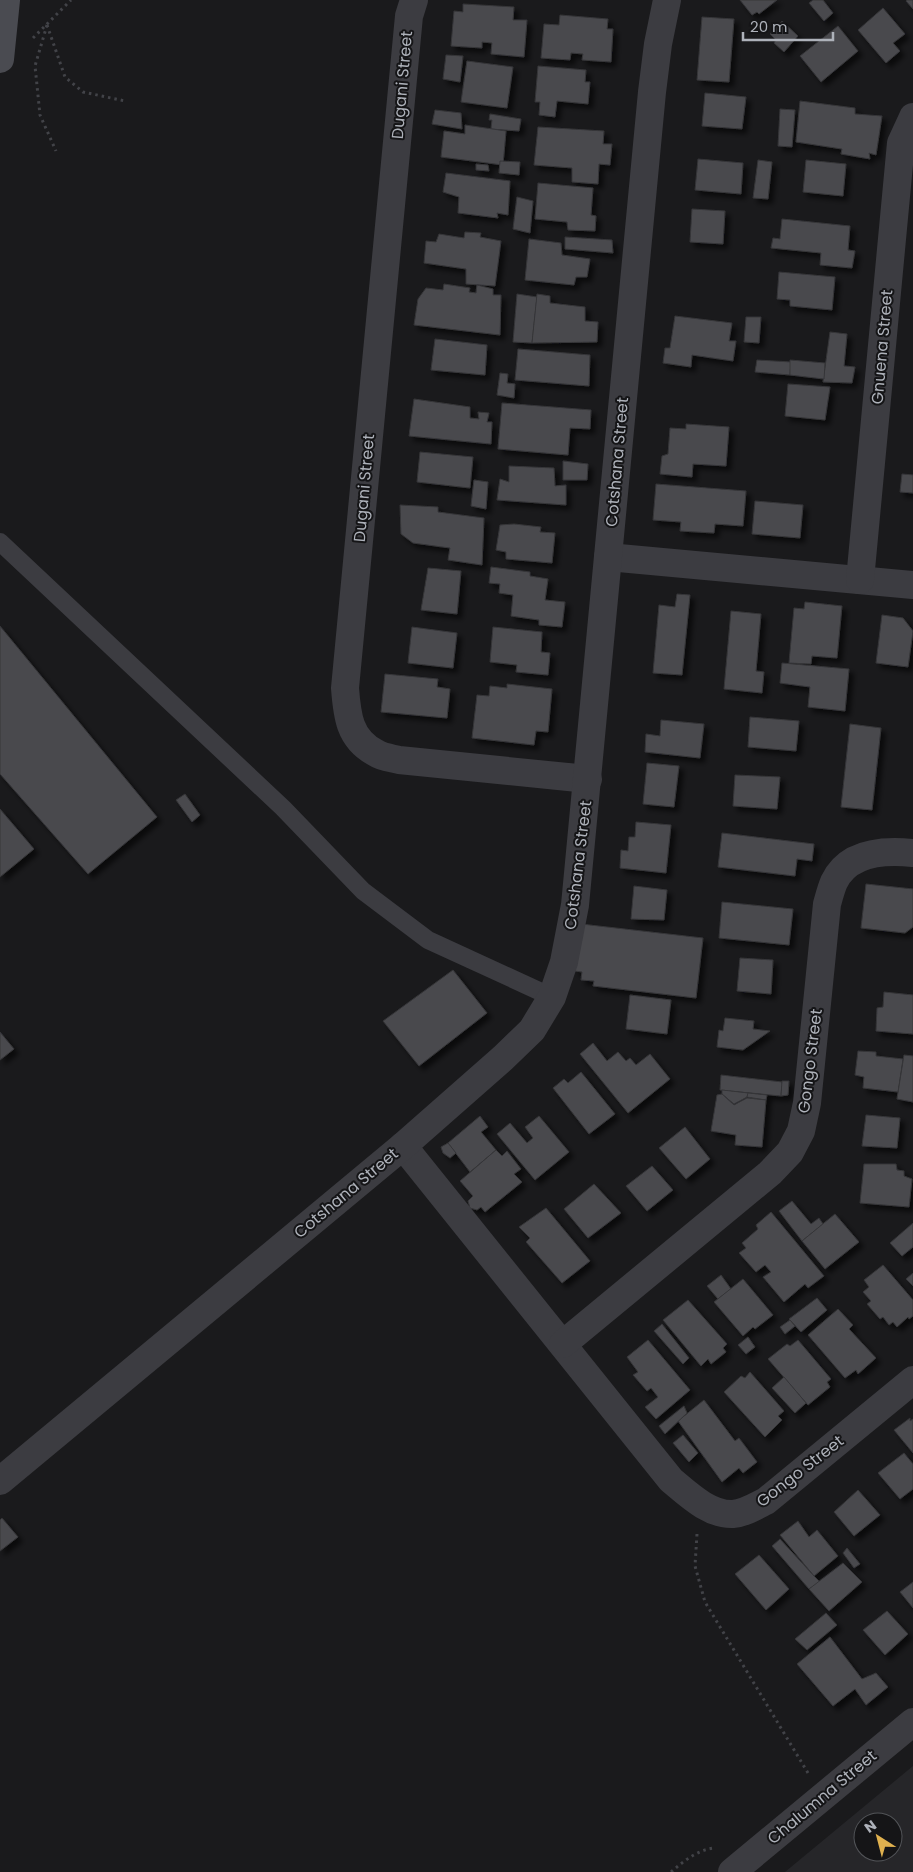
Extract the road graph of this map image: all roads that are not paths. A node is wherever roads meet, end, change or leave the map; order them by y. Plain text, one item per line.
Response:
1 (414, 0) edge
2 (667, 0) edge
3 (3, 7) edge
4 (0, 59) edge
5 (913, 117) edge
6 (0, 542) edge
7 (608, 557) junction
8 (860, 580) junction
9 (913, 585) edge
10 (588, 779) junction
11 (913, 853) edge
12 (552, 997) junction
13 (403, 1146) junction
14 (563, 1344) junction
15 (913, 1380) edge
16 (0, 1480) edge
17 (913, 1722) edge
18 (732, 1872) edge

1 - 10 street, Dugani Street
2 - 7 street, Cotshana Street
3 - 4 street
5 - 8 street, Gnuena Street
6 - 12 lane
7 - 8 street
7 - 10 street, Cotshana Street
8 - 9 street
10 - 12 street, Cotshana Street
11 - 14 street, Gongo Street
12 - 13 street, Cotshana Street
13 - 14 street, Gongo Street
13 - 16 street, Cotshana Street
14 - 15 street, Gongo Street
17 - 18 street, Chalumna Street

